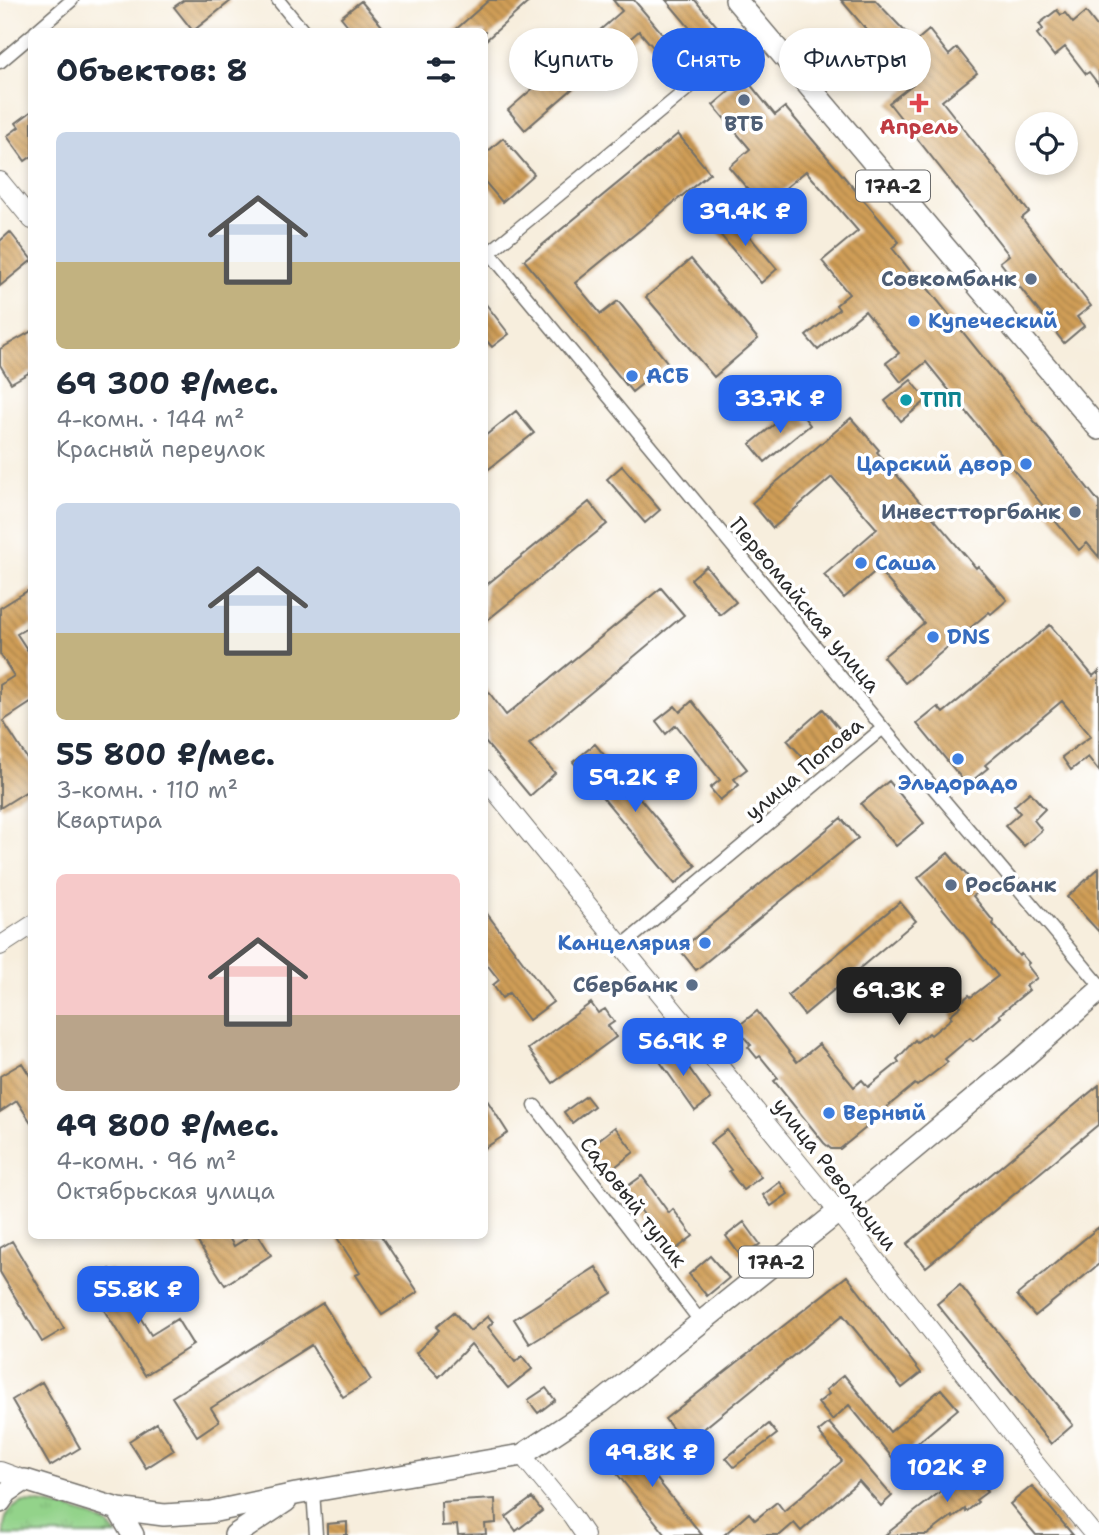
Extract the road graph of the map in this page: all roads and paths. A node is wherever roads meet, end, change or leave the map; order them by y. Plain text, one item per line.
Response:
1 (72, 0) edge
2 (278, 0) edge
3 (736, 0) edge
4 (39, 28) edge
5 (301, 28) edge
6 (759, 28) edge
7 (765, 35) edge
8 (28, 37) edge
9 (0, 62) edge
10 (684, 91) edge
11 (0, 181) edge
12 (28, 215) edge
13 (488, 250) edge
14 (488, 254) edge
15 (1099, 429) edge
16 (883, 729) junction
17 (488, 783) edge
18 (28, 928) edge
19 (0, 946) edge
20 (622, 946) junction
21 (1099, 984) edge
22 (1099, 991) edge
23 (535, 1106) dead end
24 (838, 1212) junction
25 (701, 1322) junction
26 (522, 1455) junction
27 (0, 1471) edge
28 (25, 1480) junction
29 (304, 1492) junction
30 (0, 1502) edge
31 (118, 1510) junction
32 (133, 1535) edge
33 (235, 1535) edge
34 (316, 1535) edge
35 (585, 1535) edge
36 (1094, 1535) edge

1 - 4 street
2 - 5 street
3 - 6 main road, 17А-2
7 - 15 main road, 17А-2
8 - 9 street
10 - 13 street
11 - 12 street
14 - 16 street, Первомайская улица
16 - 20 street, улица Попова
16 - 21 street, Первомайская улица
17 - 20 street, улица Революции
18 - 19 street
20 - 24 street, улица Революции
22 - 24 main road, 17А-2
23 - 25 street, Садовый тупик
24 - 25 main road, 17А-2
24 - 36 street, улица Революции
25 - 26 main road, 17А-2
26 - 29 main road, 17А-2
26 - 35 street
27 - 28 street
28 - 30 main road
28 - 31 main road
29 - 31 main road
29 - 33 main road
29 - 34 street
31 - 32 main road

